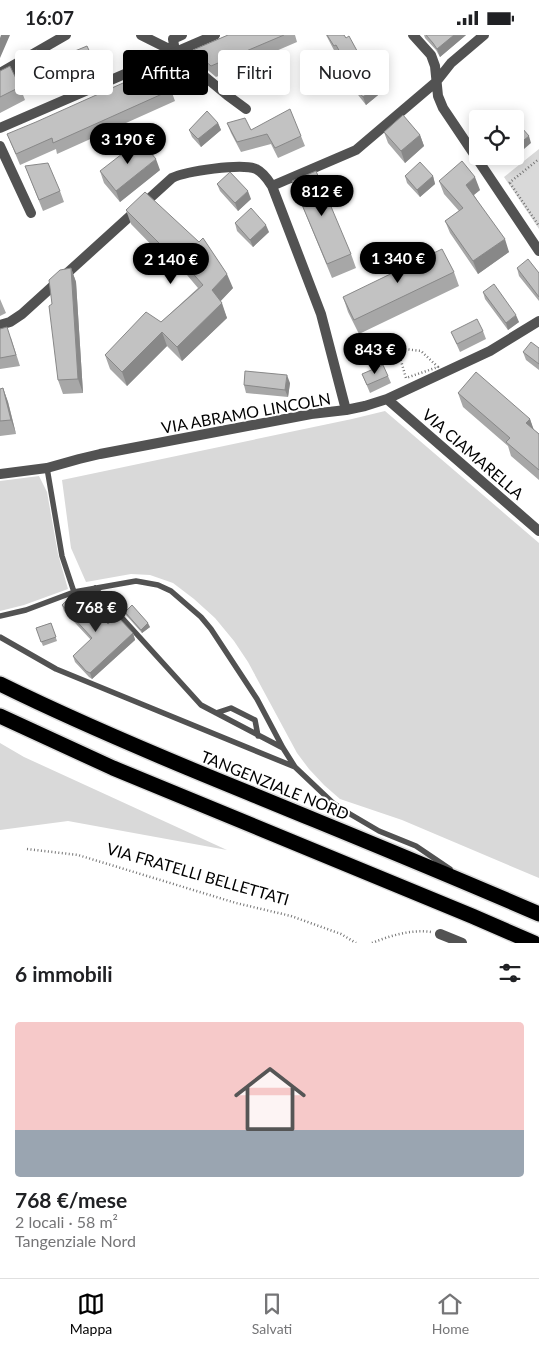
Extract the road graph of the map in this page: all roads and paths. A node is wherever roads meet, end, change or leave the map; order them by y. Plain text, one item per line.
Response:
1 (66, 35) edge
2 (141, 35) edge
3 (182, 35) edge
4 (215, 35) edge
5 (413, 35) edge
6 (484, 35) edge
7 (171, 50) edge
8 (175, 50) edge
9 (180, 50) edge
10 (3, 71) edge
11 (15, 75) edge
12 (208, 80) edge
13 (436, 81) junction
14 (75, 95) edge
15 (246, 109) dead end
16 (0, 128) edge
17 (0, 146) edge
18 (539, 160) edge
19 (510, 183) junction
20 (272, 186) junction
21 (499, 192) junction
22 (31, 213) dead end
23 (539, 226) edge
24 (539, 251) edge
25 (539, 321) edge
26 (0, 325) edge
27 (406, 378) joint
28 (387, 399) junction
29 (346, 410) junction
30 (47, 468) junction
31 (0, 474) edge
32 (539, 531) edge
33 (95, 588) junction
34 (74, 592) junction
35 (0, 616) edge
36 (0, 637) edge
37 (0, 684) edge
38 (216, 713) junction
39 (0, 716) edge
40 (258, 735) junction
41 (283, 749) junction
42 (295, 767) junction
43 (27, 849) dead end
44 (474, 885) junction
45 (539, 914) edge
46 (440, 934) joint
47 (356, 943) edge
48 (372, 943) edge
49 (462, 943) edge
50 (534, 943) edge

1 - 10 street
2 - 7 street
3 - 8 street
4 - 9 street
5 - 13 street
6 - 13 street
10 - 11 lane
12 - 15 street
13 - 20 street
13 - 21 street
14 - 16 street
17 - 22 street
18 - 19 path
19 - 21 path
19 - 23 path
20 - 26 street
20 - 29 street
21 - 24 street
25 - 28 street, VIA ABRAMO LINCOLN
27 - 27 path
28 - 29 street, VIA ABRAMO LINCOLN
28 - 32 street, VIA CIAMARELLA
29 - 30 street, VIA ABRAMO LINCOLN
30 - 31 street, VIA ABRAMO LINCOLN
30 - 34 lane
33 - 34 lane
33 - 38 lane
33 - 41 lane
34 - 35 lane
36 - 42 lane
37 - 44 highway, TANGENZIALE NORD
38 - 40 lane
38 - 40 lane
39 - 50 highway
40 - 41 lane
41 - 42 lane
42 - 44 lane
43 - 47 path, VIA FRATELLI BELLETTATI
44 - 45 highway, TANGENZIALE NORD
46 - 48 path
46 - 49 street

